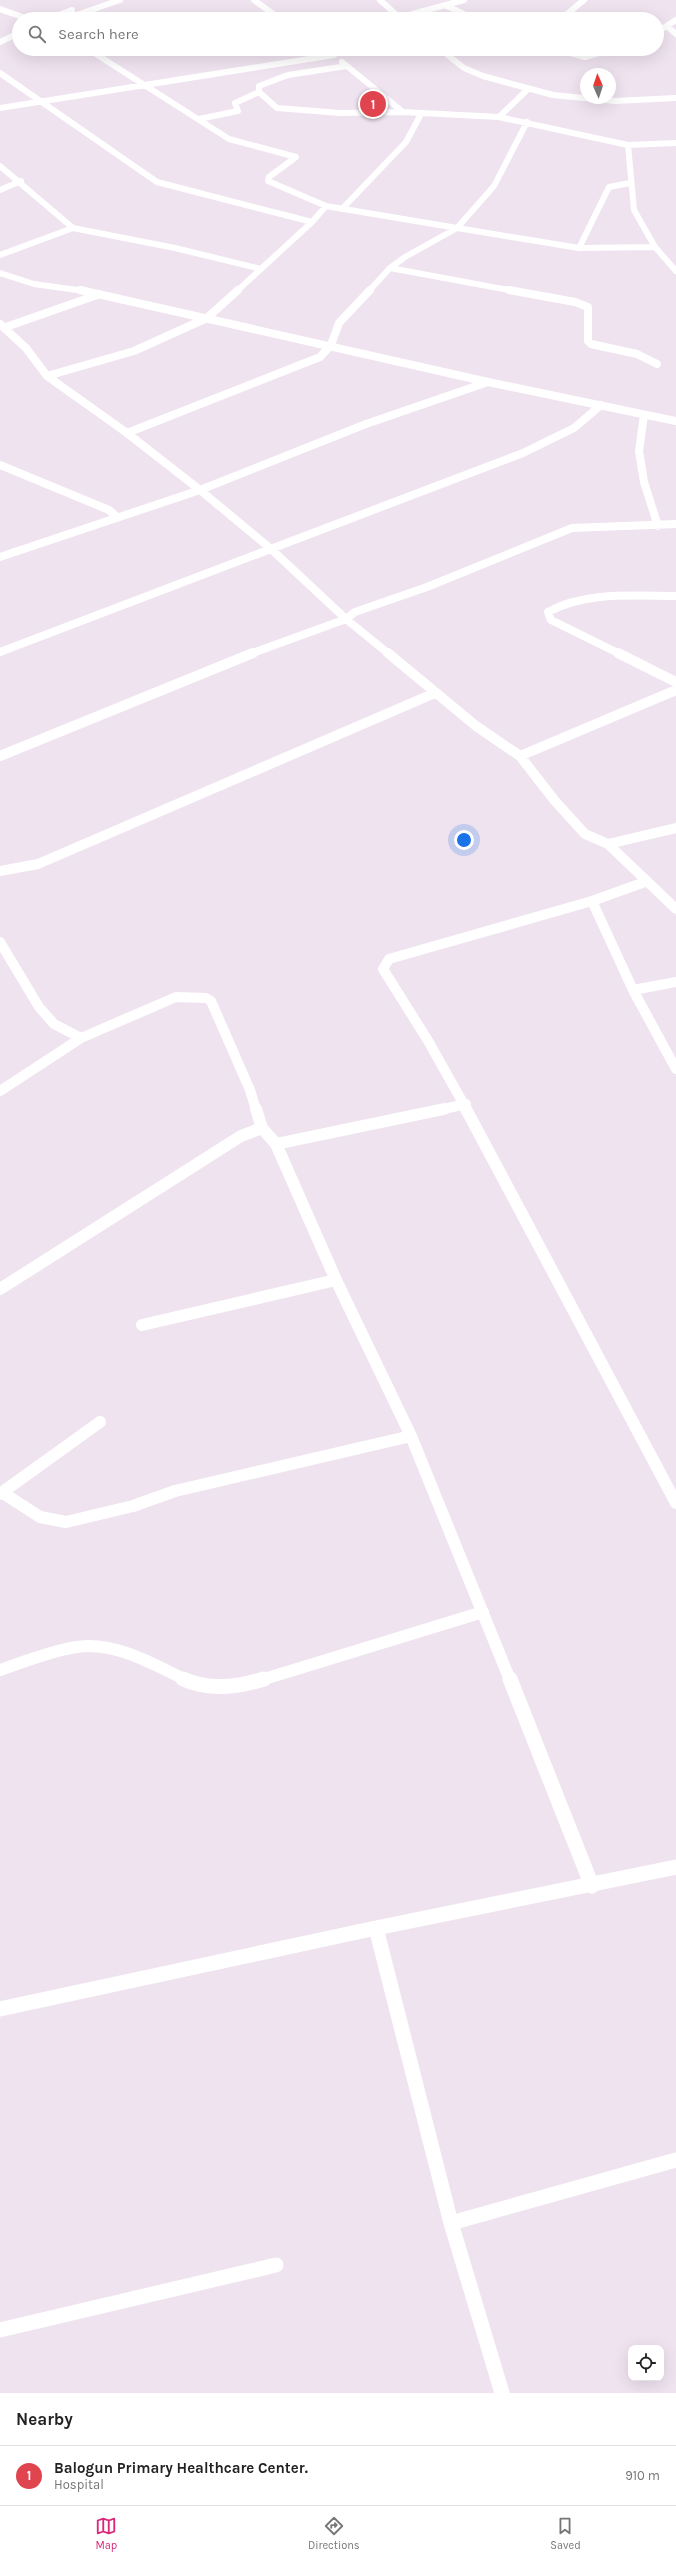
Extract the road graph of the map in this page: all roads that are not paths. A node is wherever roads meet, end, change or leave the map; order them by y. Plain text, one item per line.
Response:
1 (103, 0) edge
2 (120, 0) edge
3 (254, 0) edge
4 (380, 0) edge
5 (464, 0) edge
6 (584, 0) edge
7 (447, 6) junction
8 (0, 9) edge
9 (68, 12) edge
10 (85, 12) edge
11 (270, 12) edge
12 (391, 12) edge
13 (424, 12) edge
14 (459, 12) edge
15 (569, 12) edge
16 (12, 13) edge
17 (676, 20) edge
18 (668, 27) junction
19 (664, 29) edge
20 (676, 34) edge
21 (12, 36) edge
22 (0, 42) edge
23 (12, 43) edge
24 (0, 49) edge
25 (99, 56) edge
26 (328, 56) edge
27 (335, 56) edge
28 (449, 56) edge
29 (276, 64) junction
30 (347, 66) junction
31 (0, 73) edge
32 (291, 76) junction
33 (145, 85) junction
34 (528, 89) junction
35 (259, 92) junction
36 (676, 98) edge
37 (41, 101) junction
38 (0, 108) edge
39 (403, 112) junction
40 (421, 114) junction
41 (500, 117) junction
42 (199, 119) junction
43 (527, 122) junction
44 (676, 143) edge
45 (628, 144) junction
46 (0, 166) edge
47 (21, 181) junction
48 (630, 183) junction
49 (0, 190) edge
50 (326, 206) junction
51 (342, 209) junction
52 (312, 222) junction
53 (72, 228) junction
54 (457, 228) junction
55 (656, 247) junction
56 (579, 248) junction
57 (0, 255) edge
58 (390, 268) junction
59 (261, 269) junction
60 (676, 271) edge
61 (0, 272) edge
62 (100, 294) junction
63 (207, 318) junction
64 (3, 325) edge
65 (331, 345) junction
66 (657, 364) dead end
67 (47, 376) junction
68 (488, 382) junction
69 (601, 405) junction
70 (644, 415) junction
71 (676, 420) edge
72 (127, 433) junction
73 (0, 465) edge
74 (200, 490) junction
75 (117, 517) junction
76 (676, 524) edge
77 (658, 526) junction
78 (271, 549) junction
79 (0, 557) edge
80 (676, 596) edge
81 (346, 619) junction
82 (0, 652) edge
83 (676, 682) edge
84 (676, 690) edge
85 (435, 693) junction
86 (0, 756) edge
87 (520, 756) junction
88 (676, 828) edge
89 (608, 844) junction
90 (0, 872) edge
91 (645, 882) junction
92 (592, 901) junction
93 (676, 909) edge
94 (0, 942) edge
95 (676, 982) edge
96 (633, 990) junction
97 (81, 1038) junction
98 (676, 1069) edge
99 (0, 1091) edge
100 (466, 1104) junction
101 (262, 1128) junction
102 (276, 1144) junction
103 (336, 1280) junction
104 (0, 1290) edge
105 (142, 1325) dead end
106 (100, 1422) dead end
107 (411, 1436) junction
108 (2, 1493) edge
109 (676, 1503) edge
110 (483, 1612) junction
111 (0, 1670) edge
112 (676, 1867) edge
113 (592, 1886) junction
114 (376, 1928) junction
115 (0, 2009) edge
116 (676, 2160) edge
117 (451, 2222) junction
118 (276, 2265) dead end
119 (0, 2330) edge
120 (502, 2393) edge

1 - 9 street
2 - 10 street
3 - 11 street
4 - 12 street
5 - 7 street
6 - 15 street
7 - 13 street
7 - 14 street
8 - 16 street
17 - 18 street
18 - 19 street
18 - 20 street
21 - 22 street
23 - 24 street
25 - 33 street
26 - 29 street
27 - 30 street
28 - 34 street
29 - 32 street
29 - 33 street
30 - 32 street
30 - 39 street
31 - 37 street
32 - 35 street
33 - 37 street
33 - 42 street
34 - 36 street
34 - 41 street
35 - 39 street
35 - 42 street
37 - 38 street
37 - 52 street
39 - 40 street
40 - 41 street
40 - 51 street
41 - 43 street
42 - 50 street
43 - 45 street
43 - 54 street
44 - 45 street
45 - 48 street
46 - 47 street
47 - 49 street
47 - 53 street
48 - 55 street
48 - 56 street
50 - 51 street
50 - 52 street
51 - 54 street
52 - 59 street
53 - 57 street
53 - 59 street
54 - 56 street
54 - 58 street
55 - 56 street
55 - 60 street
58 - 65 street
58 - 66 street
59 - 63 street
61 - 62 street
62 - 63 street
62 - 64 street
63 - 65 street
63 - 67 street
64 - 67 street
65 - 68 street
65 - 72 street
67 - 72 street
68 - 69 street
68 - 74 street
69 - 70 street
69 - 78 street
70 - 71 street
70 - 77 street
72 - 74 street
73 - 75 street
74 - 75 street
74 - 78 street
75 - 79 street
76 - 77 street
77 - 81 street
78 - 81 street
78 - 82 street
80 - 83 street
81 - 85 street
81 - 86 street
84 - 87 street
85 - 87 street
85 - 90 street
87 - 89 street
88 - 89 street
89 - 91 street
91 - 92 street
91 - 93 street
92 - 96 street
92 - 100 street
94 - 97 street
95 - 96 street
96 - 98 street
97 - 99 street
97 - 101 street
100 - 102 street
100 - 109 street
101 - 102 street
101 - 104 street
102 - 103 street
103 - 105 street
103 - 107 street
106 - 108 street
107 - 108 street
107 - 110 street
110 - 111 street
110 - 113 street
112 - 113 street
113 - 114 street
114 - 115 street
114 - 117 street
116 - 117 street
117 - 120 street
118 - 119 street

